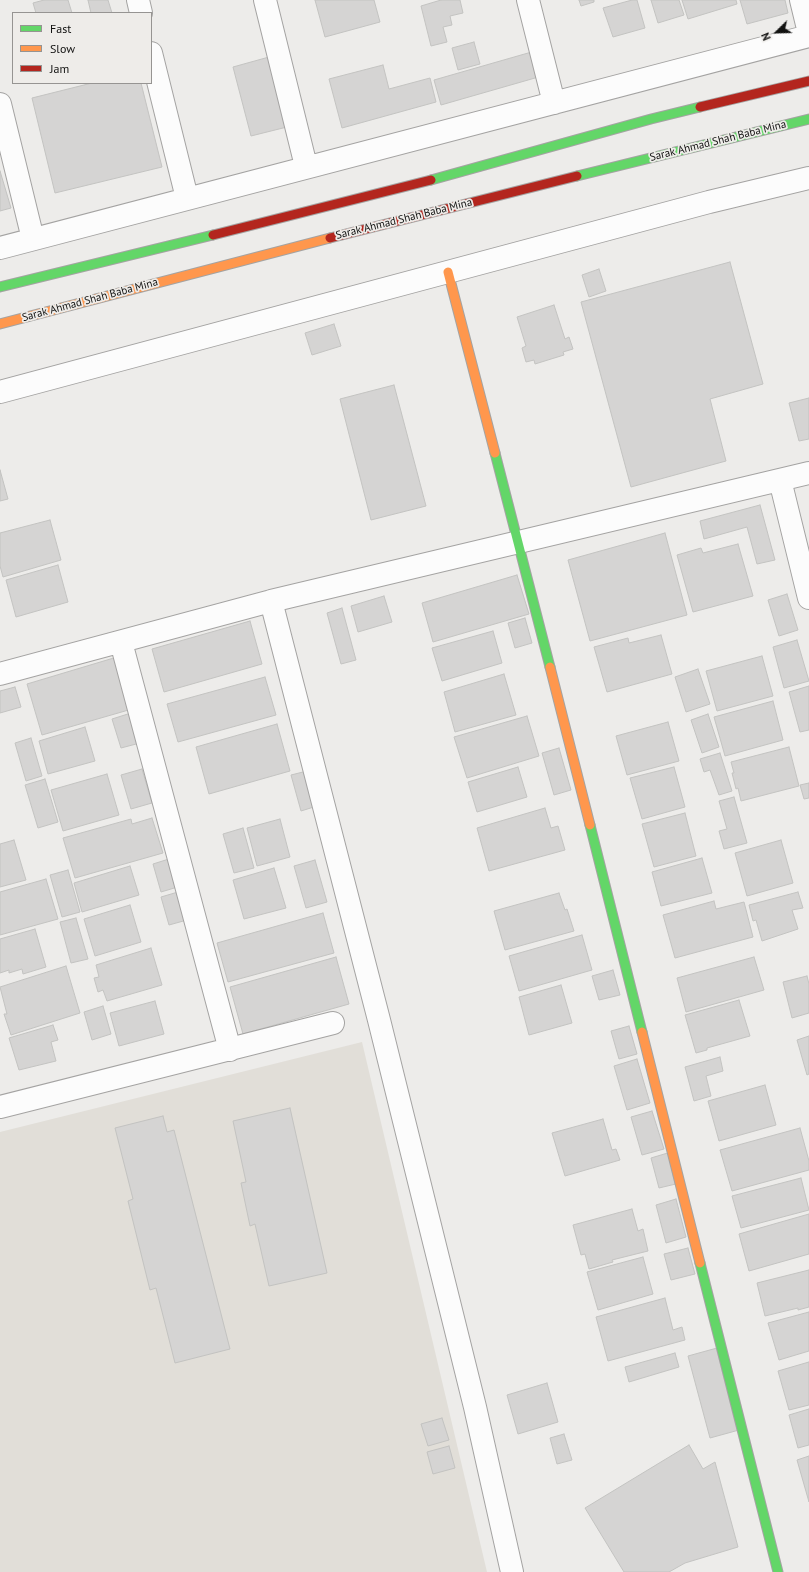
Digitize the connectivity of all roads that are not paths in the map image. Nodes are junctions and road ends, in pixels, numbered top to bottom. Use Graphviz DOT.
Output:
graph roads {
  1 [pos="138,0"];
  2 [pos="265,0"];
  3 [pos="528,0"];
  4 [pos="800,0"];
  5 [pos="141,12"];
  6 [pos="809,34"];
  7 [pos="152,57"];
  8 [pos="809,81"];
  9 [pos="554,103"];
  10 [pos="0,104"];
  11 [pos="809,119"];
  12 [pos="306,166"];
  13 [pos="809,178"];
  14 [pos="187,198"];
  15 [pos="33,239"];
  16 [pos="0,248"];
  17 [pos="448,272"];
  18 [pos="0,287"];
  19 [pos="0,324"];
  20 [pos="0,392"];
  21 [pos="809,473"];
  22 [pos="780,480"];
  23 [pos="518,541"];
  24 [pos="809,598"];
  25 [pos="271,601"];
  26 [pos="121,642"];
  27 [pos="0,674"];
  28 [pos="333,1023"];
  29 [pos="230,1050"];
  30 [pos="0,1107"];
  31 [pos="512,1572"];
  32 [pos="778,1572"];
  1 -- 5 [label="street"];
  2 -- 12 [label="street"];
  3 -- 9 [label="street"];
  4 -- 6 [label="street"];
  6 -- 9 [label="street"];
  7 -- 14 [label="street"];
  8 -- 18 [label="main road"];
  9 -- 12 [label="street"];
  10 -- 15 [label="street"];
  11 -- 19 [label="main road, Sarak Ahmad Shah Baba Mina"];
  12 -- 14 [label="street"];
  13 -- 17 [label="street"];
  14 -- 15 [label="street"];
  15 -- 16 [label="street"];
  17 -- 20 [label="street"];
  17 -- 23 [label="main road"];
  21 -- 22 [label="street"];
  22 -- 23 [label="street"];
  22 -- 24 [label="street"];
  23 -- 25 [label="street"];
  23 -- 32 [label="main road"];
  25 -- 26 [label="street"];
  25 -- 31 [label="street"];
  26 -- 27 [label="street"];
  26 -- 29 [label="street"];
  28 -- 29 [label="street"];
  29 -- 30 [label="street"];
}
